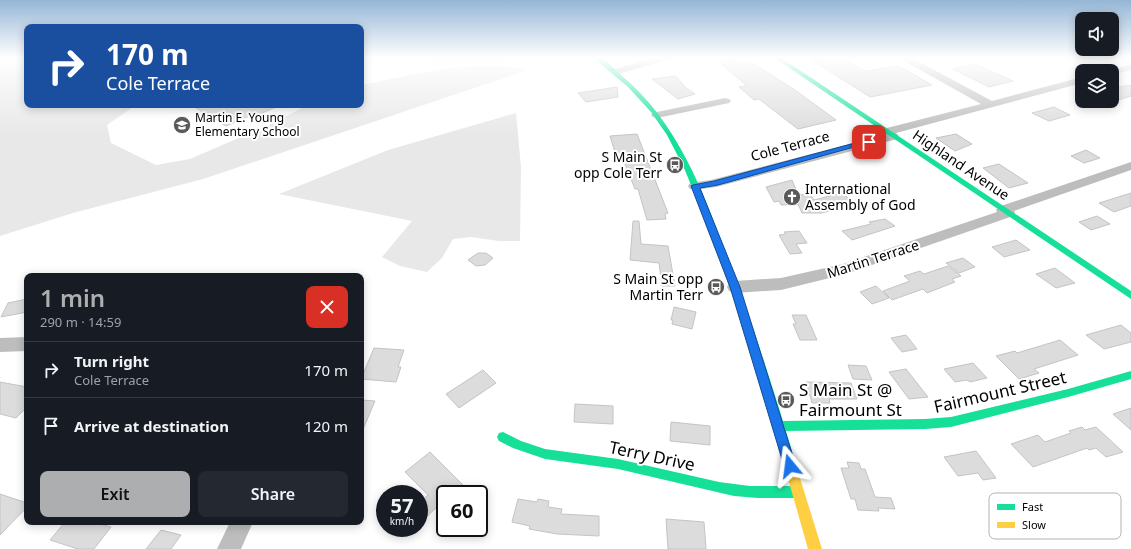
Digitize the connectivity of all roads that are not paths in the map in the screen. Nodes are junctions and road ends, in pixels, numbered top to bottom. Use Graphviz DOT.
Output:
graph roads {
  1 [pos="627,83"];
  2 [pos="814,83"];
  3 [pos="950,83"];
  4 [pos="1072,83"];
  5 [pos="726,101"];
  6 [pos="990,104"];
  7 [pos="657,115"];
  8 [pos="887,132"];
  9 [pos="1131,166"];
  10 [pos="693,182"];
  11 [pos="1005,212"];
  12 [pos="735,287"];
  13 [pos="1131,296"];
  14 [pos="24,344"];
  15 [pos="0,345"];
  16 [pos="1131,375"];
  17 [pos="779,426"];
  18 [pos="503,437"];
  19 [pos="798,492"];
  20 [pos="241,525"];
  21 [pos="229,549"];
  22 [pos="815,549"];
  1 -- 7 [label="street"];
  2 -- 8 [label="street, Highland Avenue"];
  3 -- 6 [label="street"];
  4 -- 6 [label="street, Cole Terrace"];
  5 -- 7 [label="street"];
  6 -- 8 [label="street, Cole Terrace"];
  7 -- 10 [label="street"];
  8 -- 10 [label="street, Cole Terrace"];
  8 -- 11 [label="street, Highland Avenue"];
  9 -- 11 [label="street, Martin Terrace"];
  10 -- 12 [label="street"];
  11 -- 12 [label="street, Martin Terrace"];
  11 -- 13 [label="street, Highland Avenue"];
  12 -- 17 [label="street"];
  14 -- 15 [label="street"];
  16 -- 17 [label="street, Fairmount Street"];
  17 -- 19 [label="street"];
  18 -- 19 [label="street, Terry Drive"];
  19 -- 22 [label="street"];
  20 -- 21 [label="street"];
}
